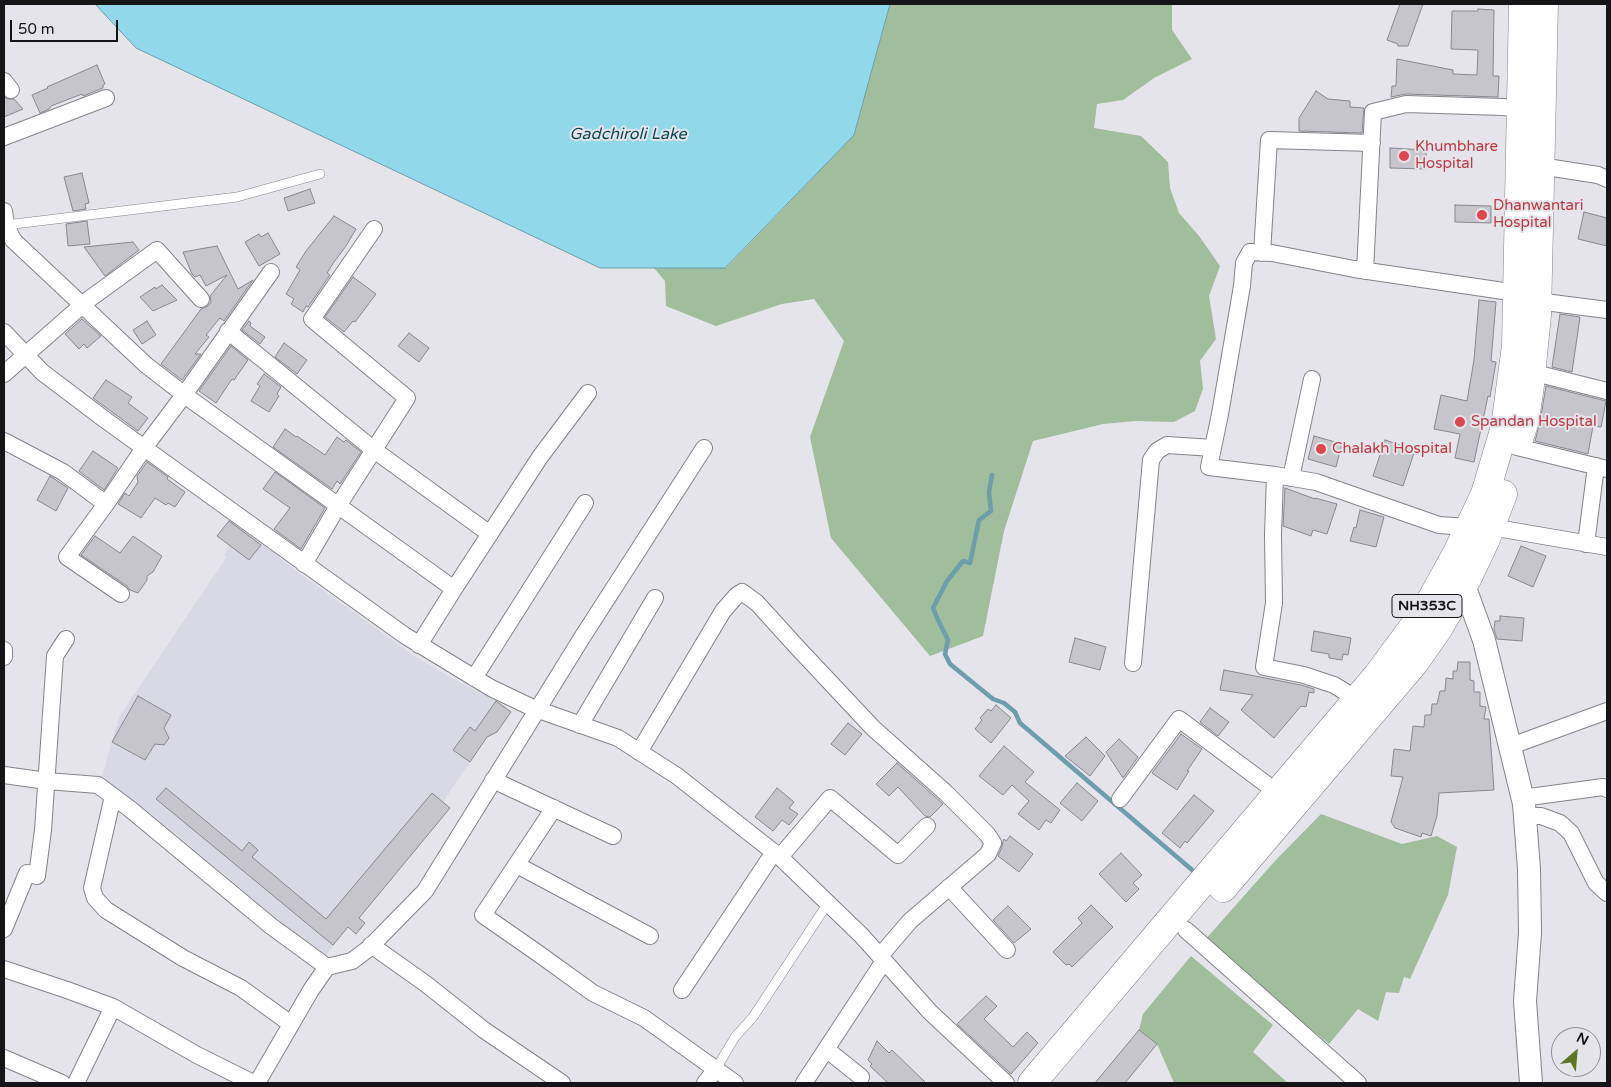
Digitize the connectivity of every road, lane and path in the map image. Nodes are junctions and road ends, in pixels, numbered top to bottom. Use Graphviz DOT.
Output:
graph roads {
  1 [pos="1523,4"];
  2 [pos="1544,4"];
  3 [pos="106,98"];
  4 [pos="1521,109"];
  5 [pos="4,138"];
  6 [pos="1372,142"];
  7 [pos="1540,166"];
  8 [pos="320,174"];
  9 [pos="1607,179"];
  10 [pos="5,218"];
  11 [pos="374,229"];
  12 [pos="1262,253"];
  13 [pos="1365,271"];
  14 [pos="271,272"];
  15 [pos="1527,297"];
  16 [pos="201,299"];
  17 [pos="82,305"];
  18 [pos="1607,310"];
  19 [pos="228,331"];
  20 [pos="4,332"];
  21 [pos="25,354"];
  22 [pos="1531,372"];
  23 [pos="4,374"];
  24 [pos="1312,380"];
  25 [pos="1607,391"];
  26 [pos="588,393"];
  27 [pos="184,395"];
  28 [pos="4,441"];
  29 [pos="1517,447"];
  30 [pos="144,448"];
  31 [pos="704,448"];
  32 [pos="1214,448"];
  33 [pos="374,450"];
  34 [pos="1601,467"];
  35 [pos="1274,475"];
  36 [pos="1291,478"];
  37 [pos="585,503"];
  38 [pos="106,504"];
  39 [pos="338,506"];
  40 [pos="1480,527"];
  41 [pos="490,534"];
  42 [pos="1586,544"];
  43 [pos="1607,548"];
  44 [pos="304,564"];
  45 [pos="1464,585"];
  46 [pos="454,589"];
  47 [pos="121,594"];
  48 [pos="656,598"];
  49 [pos="66,639"];
  50 [pos="419,645"];
  51 [pos="4,650"];
  52 [pos="4,657"];
  53 [pos="1133,663"];
  54 [pos="474,678"];
  55 [pos="1357,699"];
  56 [pos="537,710"];
  57 [pos="1607,711"];
  58 [pos="580,725"];
  59 [pos="1511,746"];
  60 [pos="639,752"];
  61 [pos="4,775"];
  62 [pos="493,780"];
  63 [pos="47,781"];
  64 [pos="1607,789"];
  65 [pos="1278,792"];
  66 [pos="113,796"];
  67 [pos="1120,799"];
  68 [pos="1524,807"];
  69 [pos="554,808"];
  70 [pos="927,826"];
  71 [pos="612,836"];
  72 [pos="777,855"];
  73 [pos="517,865"];
  74 [pos="949,887"];
  75 [pos="1607,893"];
  76 [pos="828,903"];
  77 [pos="4,929"];
  78 [pos="1186,930"];
  79 [pos="650,936"];
  80 [pos="372,945"];
  81 [pos="1007,950"];
  82 [pos="882,959"];
  83 [pos="327,967"];
  84 [pos="4,969"];
  85 [pos="682,990"];
  86 [pos="113,1007"];
  87 [pos="291,1024"];
  88 [pos="826,1049"];
  89 [pos="4,1058"];
  90 [pos="716,1068"];
  91 [pos="863,1081"];
  92 [pos="62,1083"];
  93 [pos="76,1083"];
  94 [pos="255,1083"];
  95 [pos="562,1083"];
  96 [pos="705,1083"];
  97 [pos="735,1083"];
  98 [pos="804,1083"];
  99 [pos="1006,1083"];
  100 [pos="1032,1083"];
  101 [pos="1056,1083"];
  102 [pos="1358,1083"];
  103 [pos="1531,1083"];
  1 -- 4 [label="highway, NH353C"];
  2 -- 7 [label="highway, NH353C"];
  3 -- 5 [label="street"];
  4 -- 6 [label="street"];
  4 -- 15 [label="highway, NH353C"];
  6 -- 12 [label="street"];
  6 -- 13 [label="street"];
  7 -- 9 [label="street"];
  7 -- 15 [label="highway, NH353C"];
  8 -- 10 [label="lane"];
  10 -- 17 [label="street"];
  11 -- 33 [label="street"];
  12 -- 13 [label="street"];
  12 -- 32 [label="street"];
  13 -- 15 [label="street"];
  14 -- 19 [label="street"];
  15 -- 18 [label="street"];
  15 -- 22 [label="highway, NH353C"];
  15 -- 40 [label="highway, NH353C"];
  16 -- 17 [label="street"];
  17 -- 21 [label="street"];
  17 -- 27 [label="street"];
  19 -- 27 [label="street"];
  19 -- 33 [label="street"];
  20 -- 21 [label="street"];
  21 -- 23 [label="street"];
  21 -- 30 [label="street"];
  22 -- 25 [label="street"];
  22 -- 29 [label="highway, NH353C"];
  24 -- 36 [label="street"];
  26 -- 41 [label="street"];
  27 -- 30 [label="street"];
  27 -- 39 [label="street"];
  28 -- 38 [label="street"];
  29 -- 34 [label="street"];
  29 -- 40 [label="highway, NH353C"];
  30 -- 38 [label="street"];
  30 -- 44 [label="street"];
  31 -- 56 [label="street"];
  32 -- 35 [label="street"];
  32 -- 53 [label="street"];
  33 -- 39 [label="street"];
  33 -- 41 [label="street"];
  34 -- 42 [label="street"];
  35 -- 36 [label="street"];
  35 -- 55 [label="street"];
  36 -- 40 [label="street"];
  37 -- 54 [label="street"];
  38 -- 47 [label="street"];
  39 -- 44 [label="street"];
  39 -- 46 [label="street"];
  40 -- 42 [label="street"];
  40 -- 45 [label="highway, NH353C"];
  40 -- 55 [label="highway, NH353C"];
  41 -- 46 [label="street"];
  42 -- 43 [label="street"];
  44 -- 50 [label="street"];
  45 -- 59 [label="street"];
  45 -- 78 [label="highway, NH353C"];
  46 -- 50 [label="street"];
  48 -- 58 [label="street"];
  49 -- 63 [label="street"];
  50 -- 54 [label="street"];
  51 -- 52 [label="street"];
  54 -- 56 [label="street"];
  55 -- 65 [label="highway, NH353C"];
  56 -- 58 [label="street"];
  56 -- 62 [label="street"];
  57 -- 59 [label="street"];
  58 -- 60 [label="street"];
  59 -- 68 [label="street"];
  60 -- 72 [label="street"];
  60 -- 74 [label="street"];
  61 -- 63 [label="street"];
  62 -- 69 [label="street"];
  62 -- 80 [label="street"];
  63 -- 66 [label="street"];
  63 -- 77 [label="street"];
  64 -- 68 [label="street"];
  65 -- 67 [label="street"];
  65 -- 100 [label="highway, NH353C"];
  66 -- 83 [label="street"];
  66 -- 87 [label="street"];
  68 -- 75 [label="street"];
  68 -- 103 [label="street"];
  69 -- 71 [label="street"];
  69 -- 73 [label="street"];
  70 -- 72 [label="street"];
  72 -- 76 [label="street"];
  72 -- 85 [label="street"];
  73 -- 79 [label="street"];
  73 -- 90 [label="street"];
  74 -- 81 [label="street"];
  74 -- 82 [label="street"];
  76 -- 82 [label="street"];
  76 -- 90 [label="lane"];
  78 -- 101 [label="highway, NH353C"];
  78 -- 102 [label="street"];
  80 -- 83 [label="street"];
  80 -- 95 [label="street"];
  82 -- 88 [label="street"];
  82 -- 99 [label="street"];
  83 -- 87 [label="street"];
  84 -- 86 [label="street"];
  86 -- 93 [label="street"];
  86 -- 94 [label="street"];
  87 -- 94 [label="street"];
  88 -- 91 [label="street"];
  88 -- 98 [label="street"];
  89 -- 92 [label="street"];
  90 -- 96 [label="street"];
  90 -- 97 [label="street"];
}
